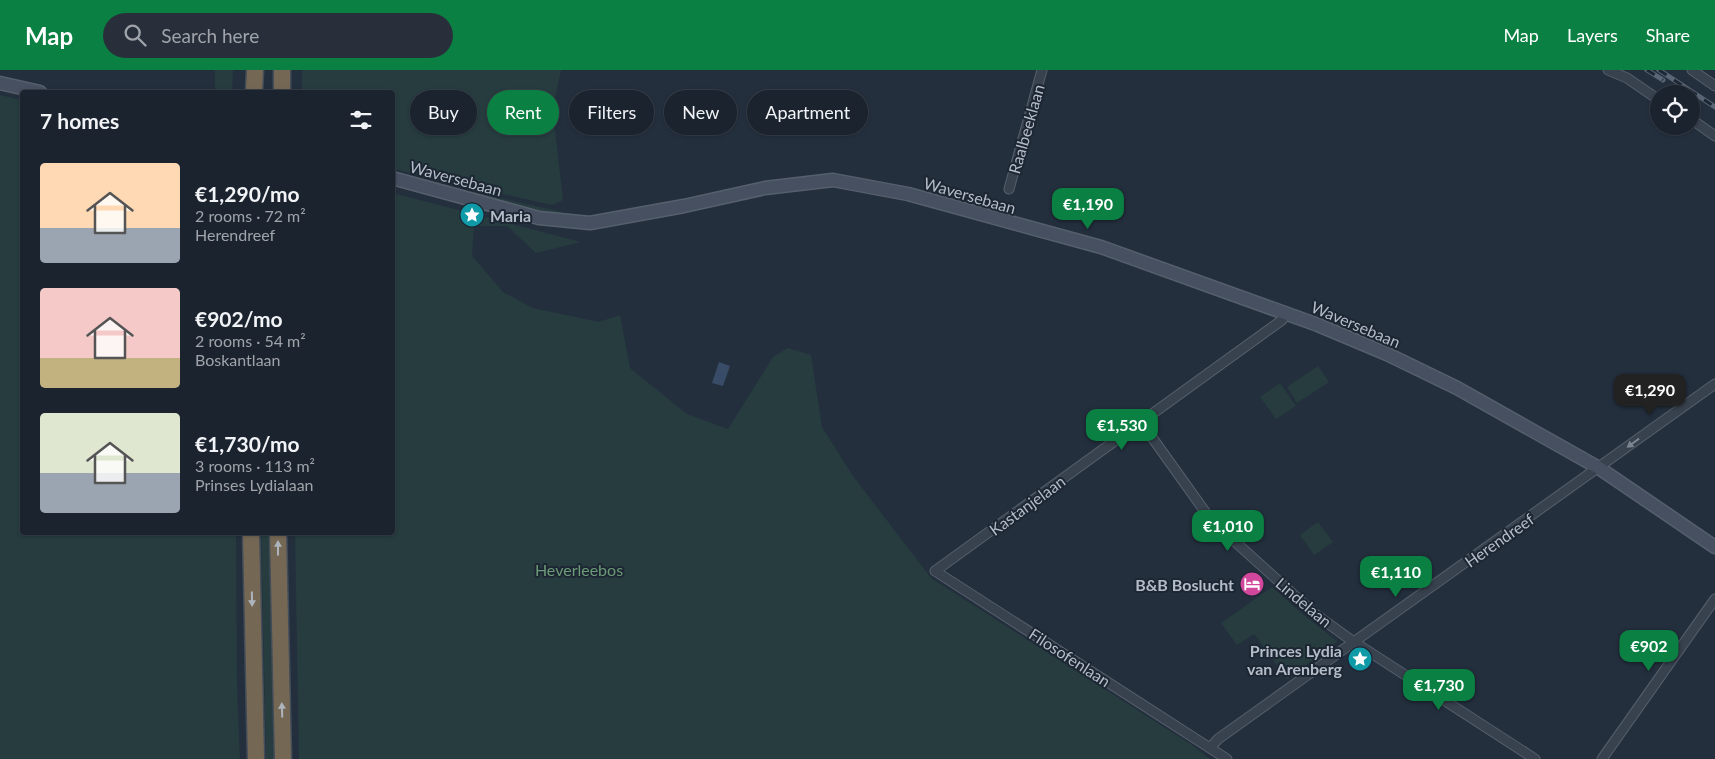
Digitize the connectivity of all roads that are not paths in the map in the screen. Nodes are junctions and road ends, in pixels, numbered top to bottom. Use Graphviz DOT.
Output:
graph roads {
  1 [pos="254,70"];
  2 [pos="282,70"];
  3 [pos="1042,70"];
  4 [pos="1608,70"];
  5 [pos="1692,70"];
  6 [pos="0,83"];
  7 [pos="1715,86"];
  8 [pos="31,90"];
  9 [pos="254,90"];
  10 [pos="282,90"];
  11 [pos="1650,94"];
  12 [pos="1700,125"];
  13 [pos="1715,136"];
  14 [pos="395,179"];
  15 [pos="1009,189"];
  16 [pos="1287,313"];
  17 [pos="1715,384"];
  18 [pos="1141,422"];
  19 [pos="1599,468"];
  20 [pos="251,535"];
  21 [pos="278,535"];
  22 [pos="1715,547"];
  23 [pos="935,571"];
  24 [pos="1715,599"];
  25 [pos="1354,642"];
  26 [pos="1207,746"];
  27 [pos="1224,756"];
  28 [pos="256,759"];
  29 [pos="283,759"];
  30 [pos="1535,759"];
  31 [pos="1602,759"];
  1 -- 9 [label="highway"];
  2 -- 10 [label="highway"];
  3 -- 15 [label="street, Raalbeeklaan"];
  4 -- 11 [label="street"];
  5 -- 7 [label="street"];
  6 -- 8 [label="street"];
  12 -- 13 [label="street"];
  14 -- 16 [label="street, Waversebaan"];
  16 -- 18 [label="street, Kastanjelaan"];
  16 -- 19 [label="street, Waversebaan"];
  17 -- 19 [label="street, Herendreef, one-way"];
  18 -- 23 [label="street, Kastanjelaan"];
  18 -- 25 [label="street, Lindelaan"];
  19 -- 22 [label="street, Waversebaan"];
  19 -- 25 [label="street, Herendreef"];
  20 -- 28 [label="highway, one-way"];
  29 -- 21 [label="highway, one-way"];
  23 -- 26 [label="street, Filosofenlaan"];
  24 -- 31 [label="street"];
  25 -- 26 [label="street, Herendreef"];
  25 -- 30 [label="street, Lindelaan"];
  26 -- 27 [label="street, Filosofenlaan"];
}
